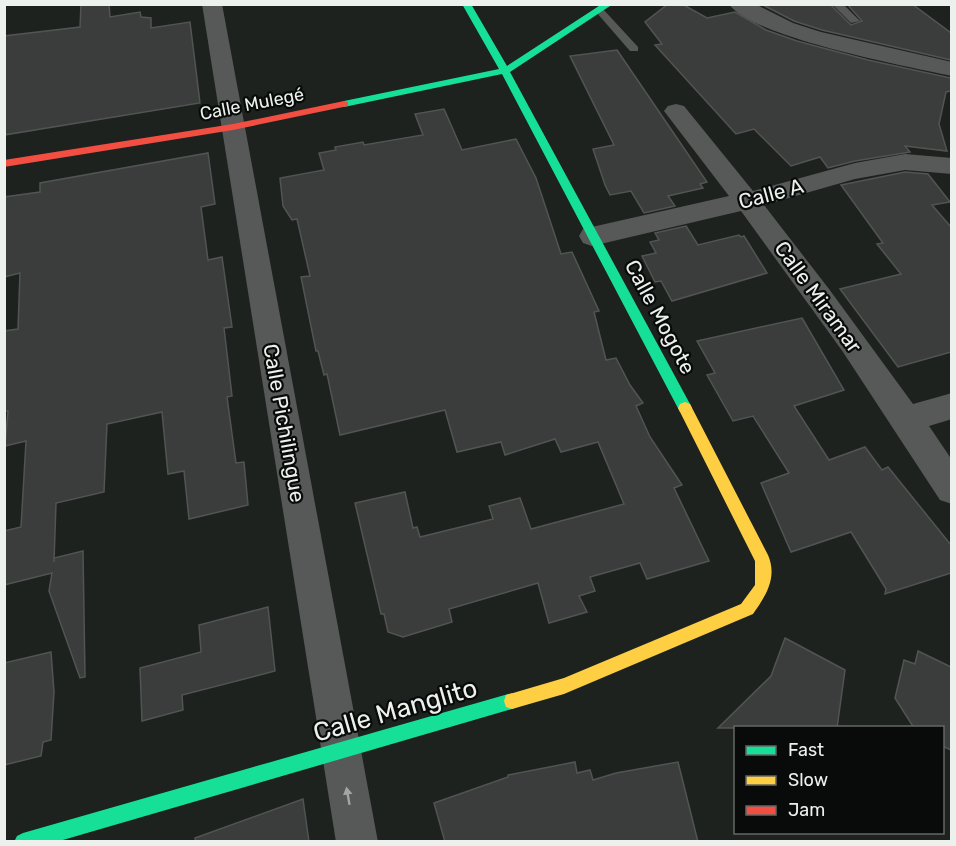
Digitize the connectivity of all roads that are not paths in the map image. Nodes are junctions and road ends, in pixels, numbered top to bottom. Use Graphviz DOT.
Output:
graph roads {
  1 [pos="212,4"];
  2 [pos="466,4"];
  3 [pos="739,4"];
  4 [pos="837,4"];
  5 [pos="604,8"];
  6 [pos="855,21"];
  7 [pos="634,49"];
  8 [pos="951,69"];
  9 [pos="505,71"];
  10 [pos="676,111"];
  11 [pos="233,127"];
  12 [pos="4,164"];
  13 [pos="951,166"];
  14 [pos="747,201"];
  15 [pos="592,236"];
  16 [pos="951,406"];
  17 [pos="908,419"];
  18 [pos="951,489"];
  19 [pos="763,587"];
  20 [pos="340,750"];
  21 [pos="23,842"];
  22 [pos="357,842"];
  1 -- 11 [label="street, Calle Pichilingue"];
  2 -- 9 [label="street, Calle Mogote"];
  3 -- 8 [label="street"];
  4 -- 6 [label="lane"];
  5 -- 7 [label="lane"];
  5 -- 9 [label="street"];
  9 -- 11 [label="street, Calle Mulegé"];
  9 -- 15 [label="street, Calle Mogote"];
  10 -- 14 [label="street, Calle Miramar"];
  11 -- 12 [label="street, Calle Mulegé"];
  11 -- 20 [label="street, Calle Pichilingue"];
  13 -- 14 [label="street, Calle A"];
  14 -- 15 [label="street, Calle A"];
  14 -- 17 [label="street, Calle Miramar"];
  15 -- 19 [label="street, Calle Mogote"];
  16 -- 17 [label="street"];
  17 -- 18 [label="street, Calle Miramar"];
  19 -- 20 [label="street, Calle Manglito"];
  20 -- 21 [label="street, Calle Manglito"];
  22 -- 20 [label="street, Calle Pichilingue, one-way"];
}
